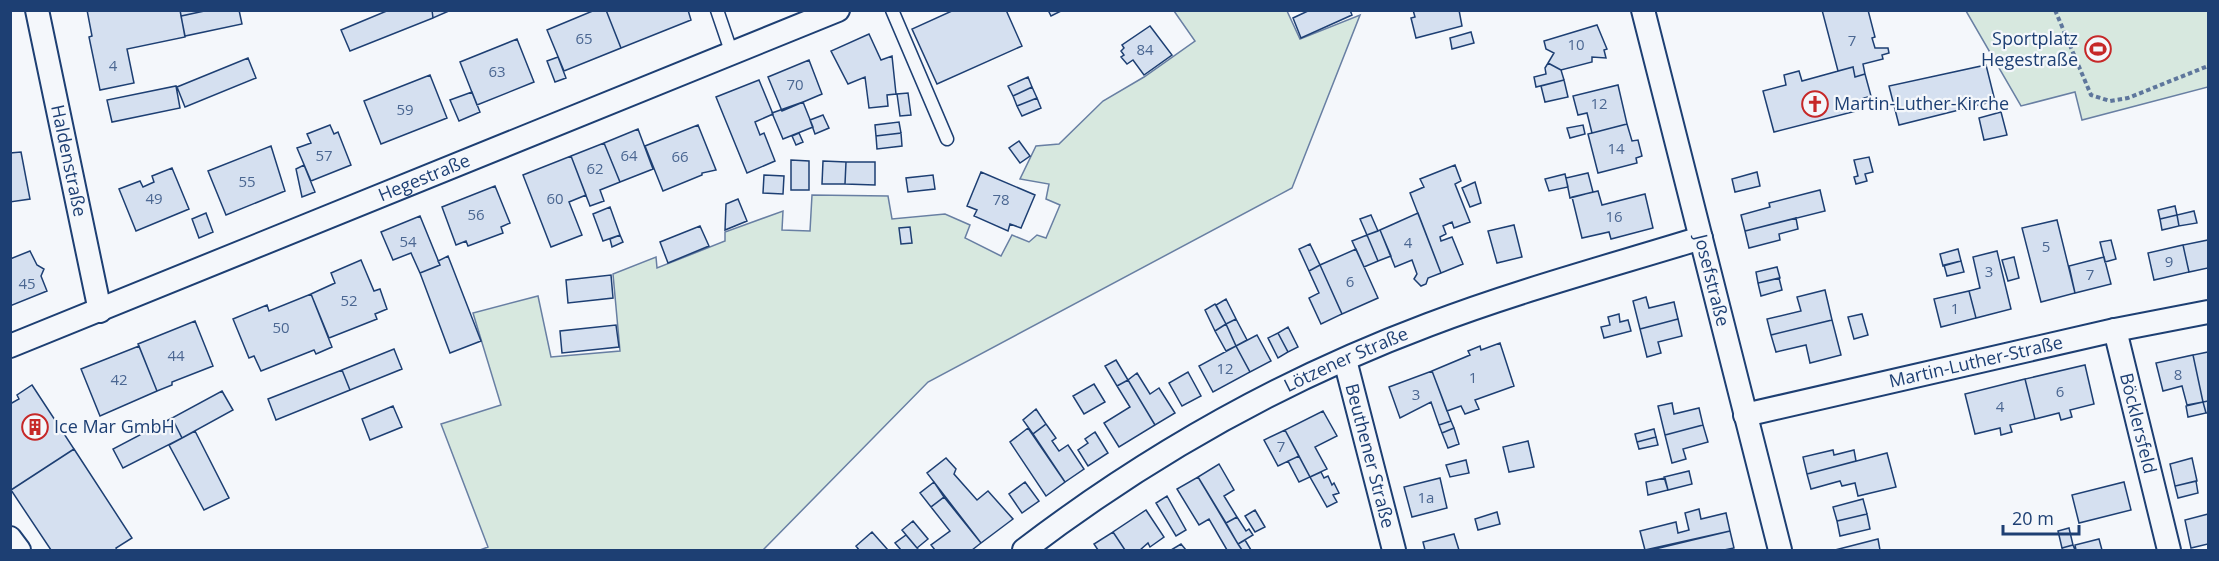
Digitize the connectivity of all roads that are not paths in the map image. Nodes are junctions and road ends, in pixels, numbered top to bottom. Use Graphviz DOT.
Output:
graph roads {
  1 [pos="37,10"];
  2 [pos="717,10"];
  3 [pos="838,10"];
  4 [pos="892,10"];
  5 [pos="1643,10"];
  6 [pos="732,54"];
  7 [pos="947,140"];
  8 [pos="1701,238"];
  9 [pos="100,311"];
  10 [pos="2208,312"];
  11 [pos="2115,330"];
  12 [pos="10,346"];
  13 [pos="1345,360"];
  14 [pos="1745,415"];
  15 [pos="10,538"];
  16 [pos="19,550"];
  17 [pos="1024,550"];
  18 [pos="1394,550"];
  19 [pos="1780,550"];
  20 [pos="2169,550"];
  1 -- 9 [label="street, Haldenstraße"];
  2 -- 6 [label="lane"];
  3 -- 6 [label="street, Hegestraße"];
  4 -- 7 [label="lane"];
  5 -- 8 [label="street, Josefstraße"];
  6 -- 9 [label="street, Hegestraße"];
  8 -- 13 [label="street, Lötzener Straße"];
  8 -- 14 [label="street, Josefstraße"];
  9 -- 12 [label="street, Hegestraße"];
  10 -- 11 [label="street, Martin-Luther-Straße"];
  11 -- 14 [label="street, Martin-Luther-Straße"];
  11 -- 20 [label="street, Böcklersfeld"];
  13 -- 17 [label="street, Lötzener Straße"];
  13 -- 18 [label="street, Beuthener Straße"];
  14 -- 19 [label="street, Josefstraße"];
  15 -- 16 [label="street"];
}
